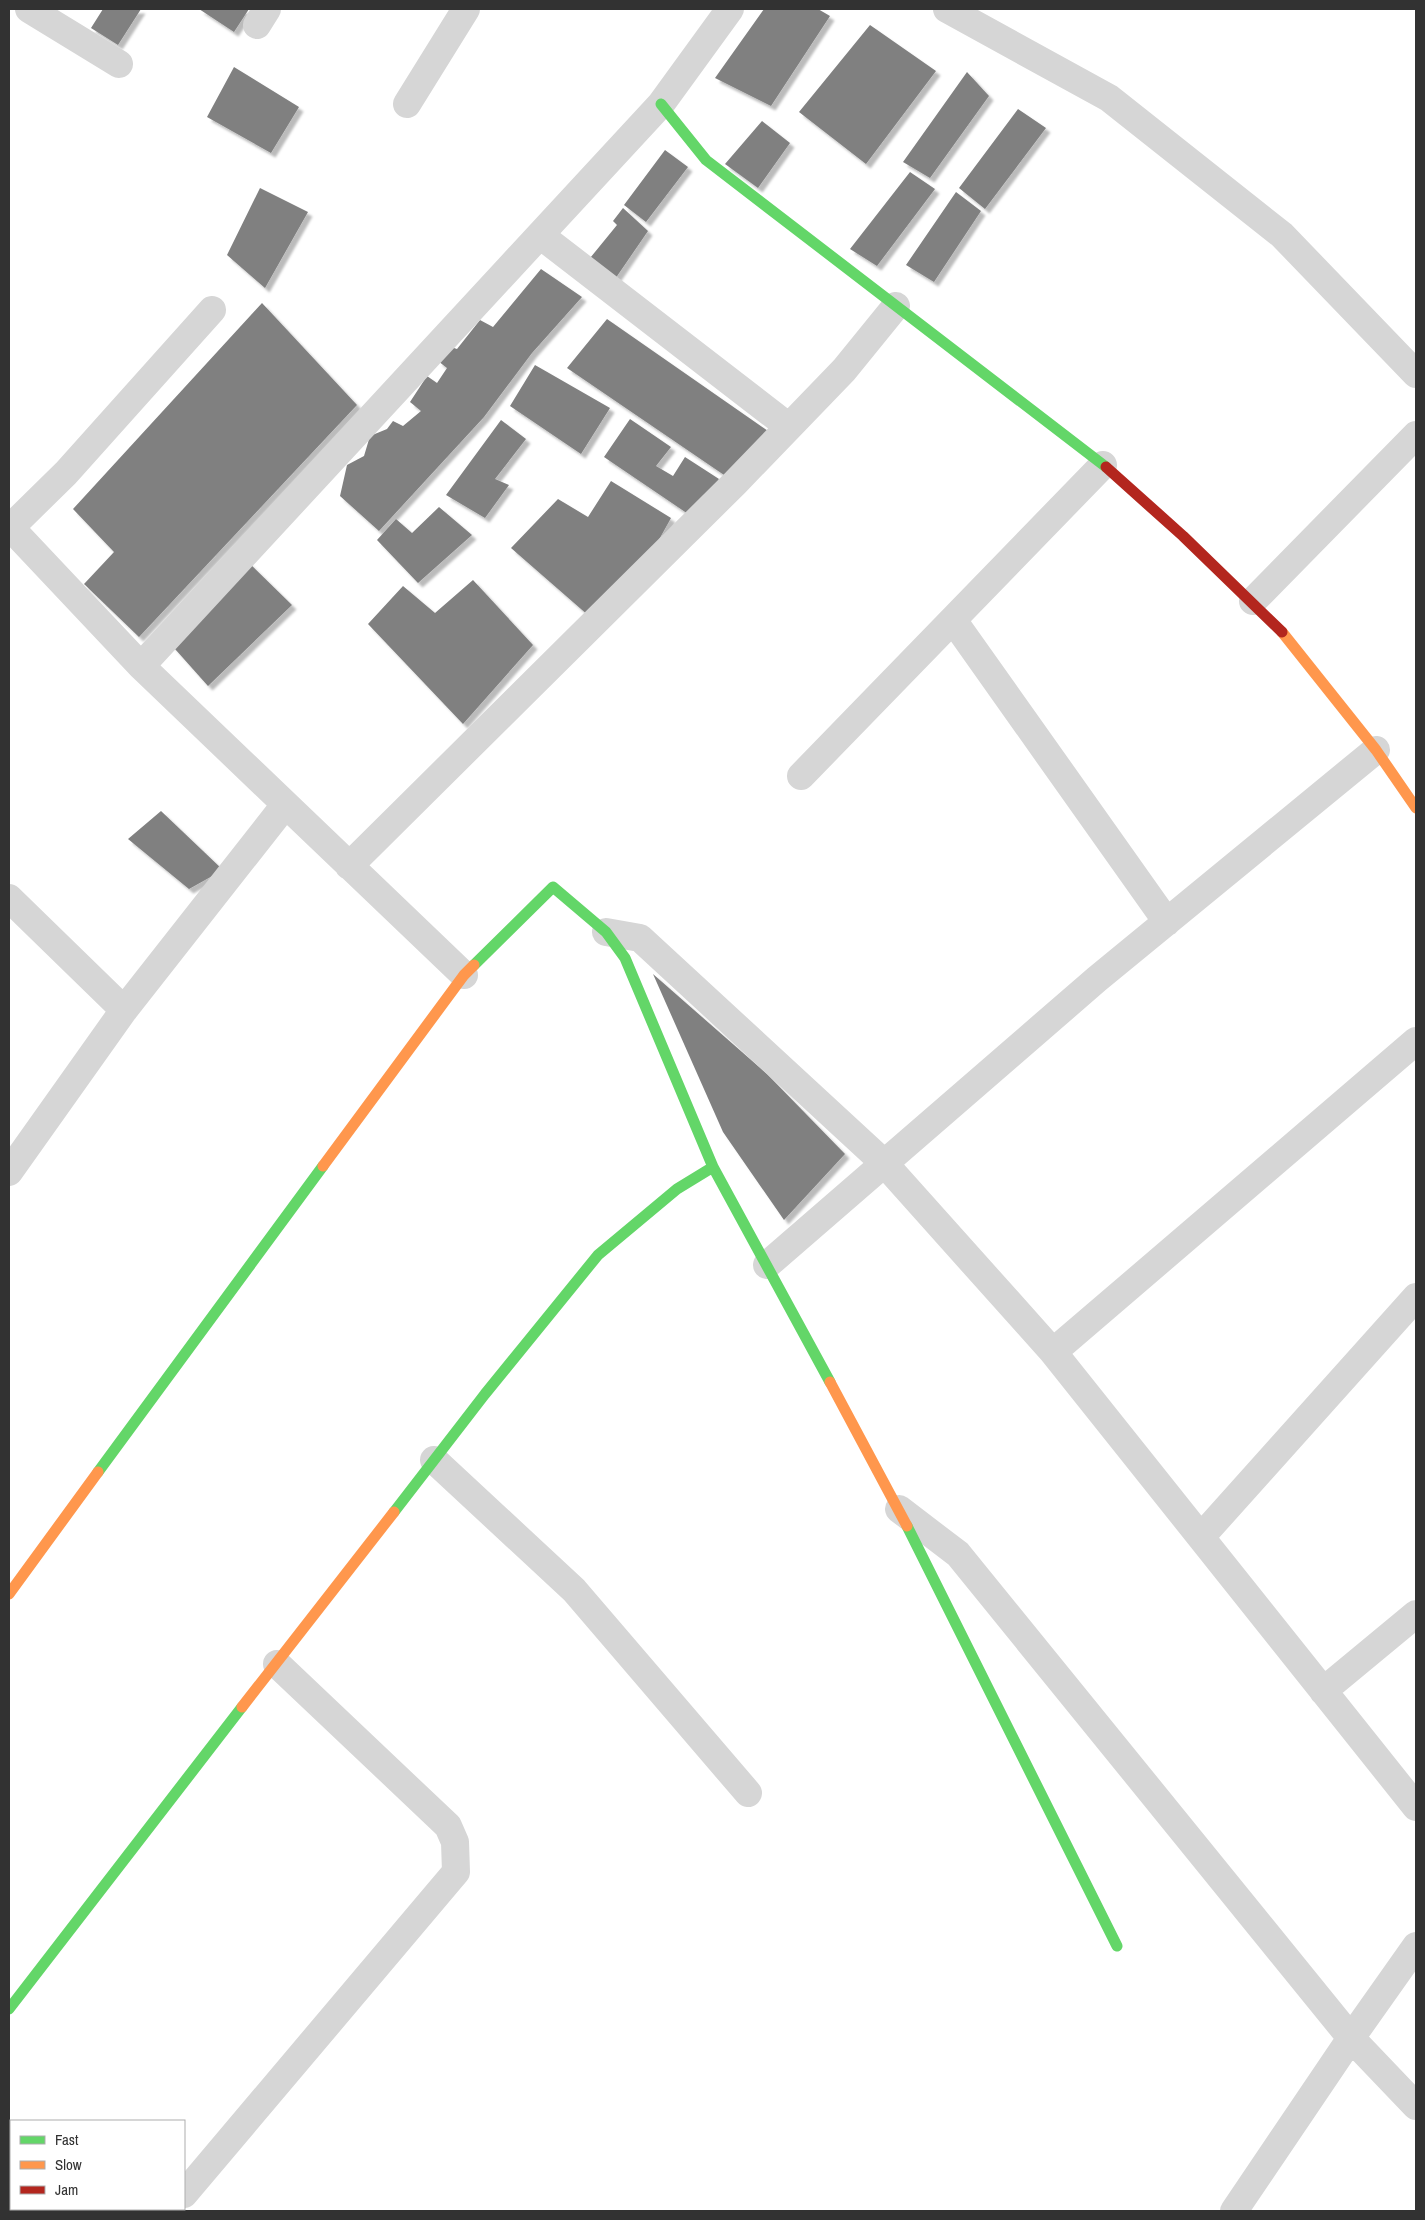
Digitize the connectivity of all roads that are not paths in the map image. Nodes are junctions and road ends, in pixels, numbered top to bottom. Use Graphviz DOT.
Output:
graph roads {
  1 [pos="29,9"];
  2 [pos="466,9"];
  3 [pos="730,9"];
  4 [pos="947,9"];
  5 [pos="119,64"];
  6 [pos="407,104"];
  7 [pos="661,104"];
  8 [pos="540,236"];
  9 [pos="896,306"];
  10 [pos="212,310"];
  11 [pos="1416,374"];
  12 [pos="789,427"];
  13 [pos="1416,435"];
  14 [pos="1103,465"];
  15 [pos="10,527"];
  16 [pos="1253,602"];
  17 [pos="953,620"];
  18 [pos="141,666"];
  19 [pos="1376,750"];
  20 [pos="801,776"];
  21 [pos="285,805"];
  22 [pos="1416,808"];
  23 [pos="349,866"];
  24 [pos="9,898"];
  25 [pos="1167,922"];
  26 [pos="606,932"];
  27 [pos="464,975"];
  28 [pos="124,1010"];
  29 [pos="1416,1041"];
  30 [pos="884,1164"];
  31 [pos="713,1168"];
  32 [pos="9,1172"];
  33 [pos="767,1265"];
  34 [pos="1416,1297"];
  35 [pos="1052,1352"];
  36 [pos="434,1460"];
  37 [pos="899,1509"];
  38 [pos="1200,1537"];
  39 [pos="9,1594"];
  40 [pos="1416,1614"];
  41 [pos="277,1664"];
  42 [pos="1323,1691"];
  43 [pos="748,1793"];
  44 [pos="1416,1807"];
  45 [pos="1117,1946"];
  46 [pos="1416,1946"];
  47 [pos="9,2009"];
  48 [pos="1351,2038"];
  49 [pos="1416,2106"];
  50 [pos="185,2193"];
  51 [pos="1234,2211"];
  1 -- 5 [label="street"];
  2 -- 6 [label="street"];
  3 -- 7 [label="street"];
  4 -- 11 [label="street"];
  7 -- 8 [label="street"];
  7 -- 9 [label="street"];
  8 -- 12 [label="street"];
  8 -- 18 [label="street"];
  9 -- 12 [label="street"];
  9 -- 14 [label="street"];
  10 -- 15 [label="street"];
  12 -- 23 [label="street"];
  13 -- 16 [label="street"];
  14 -- 16 [label="street"];
  14 -- 17 [label="street"];
  15 -- 18 [label="street"];
  16 -- 19 [label="street"];
  17 -- 20 [label="street"];
  17 -- 25 [label="street"];
  18 -- 21 [label="street"];
  19 -- 22 [label="street"];
  19 -- 25 [label="street"];
  21 -- 23 [label="street"];
  21 -- 28 [label="street"];
  23 -- 27 [label="street"];
  24 -- 28 [label="street"];
  25 -- 30 [label="street"];
  26 -- 27 [label="street"];
  26 -- 30 [label="street"];
  26 -- 31 [label="street"];
  27 -- 39 [label="street"];
  28 -- 32 [label="street"];
  29 -- 35 [label="street"];
  30 -- 33 [label="street"];
  30 -- 35 [label="street"];
  31 -- 33 [label="street"];
  31 -- 36 [label="street"];
  33 -- 37 [label="street"];
  34 -- 38 [label="street"];
  35 -- 38 [label="street"];
  36 -- 41 [label="street"];
  36 -- 43 [label="street"];
  37 -- 45 [label="street"];
  37 -- 48 [label="street"];
  38 -- 42 [label="street"];
  40 -- 42 [label="street"];
  41 -- 47 [label="street"];
  41 -- 50 [label="street"];
  42 -- 44 [label="street"];
  46 -- 48 [label="street"];
  48 -- 49 [label="street"];
  48 -- 51 [label="street"];
}
